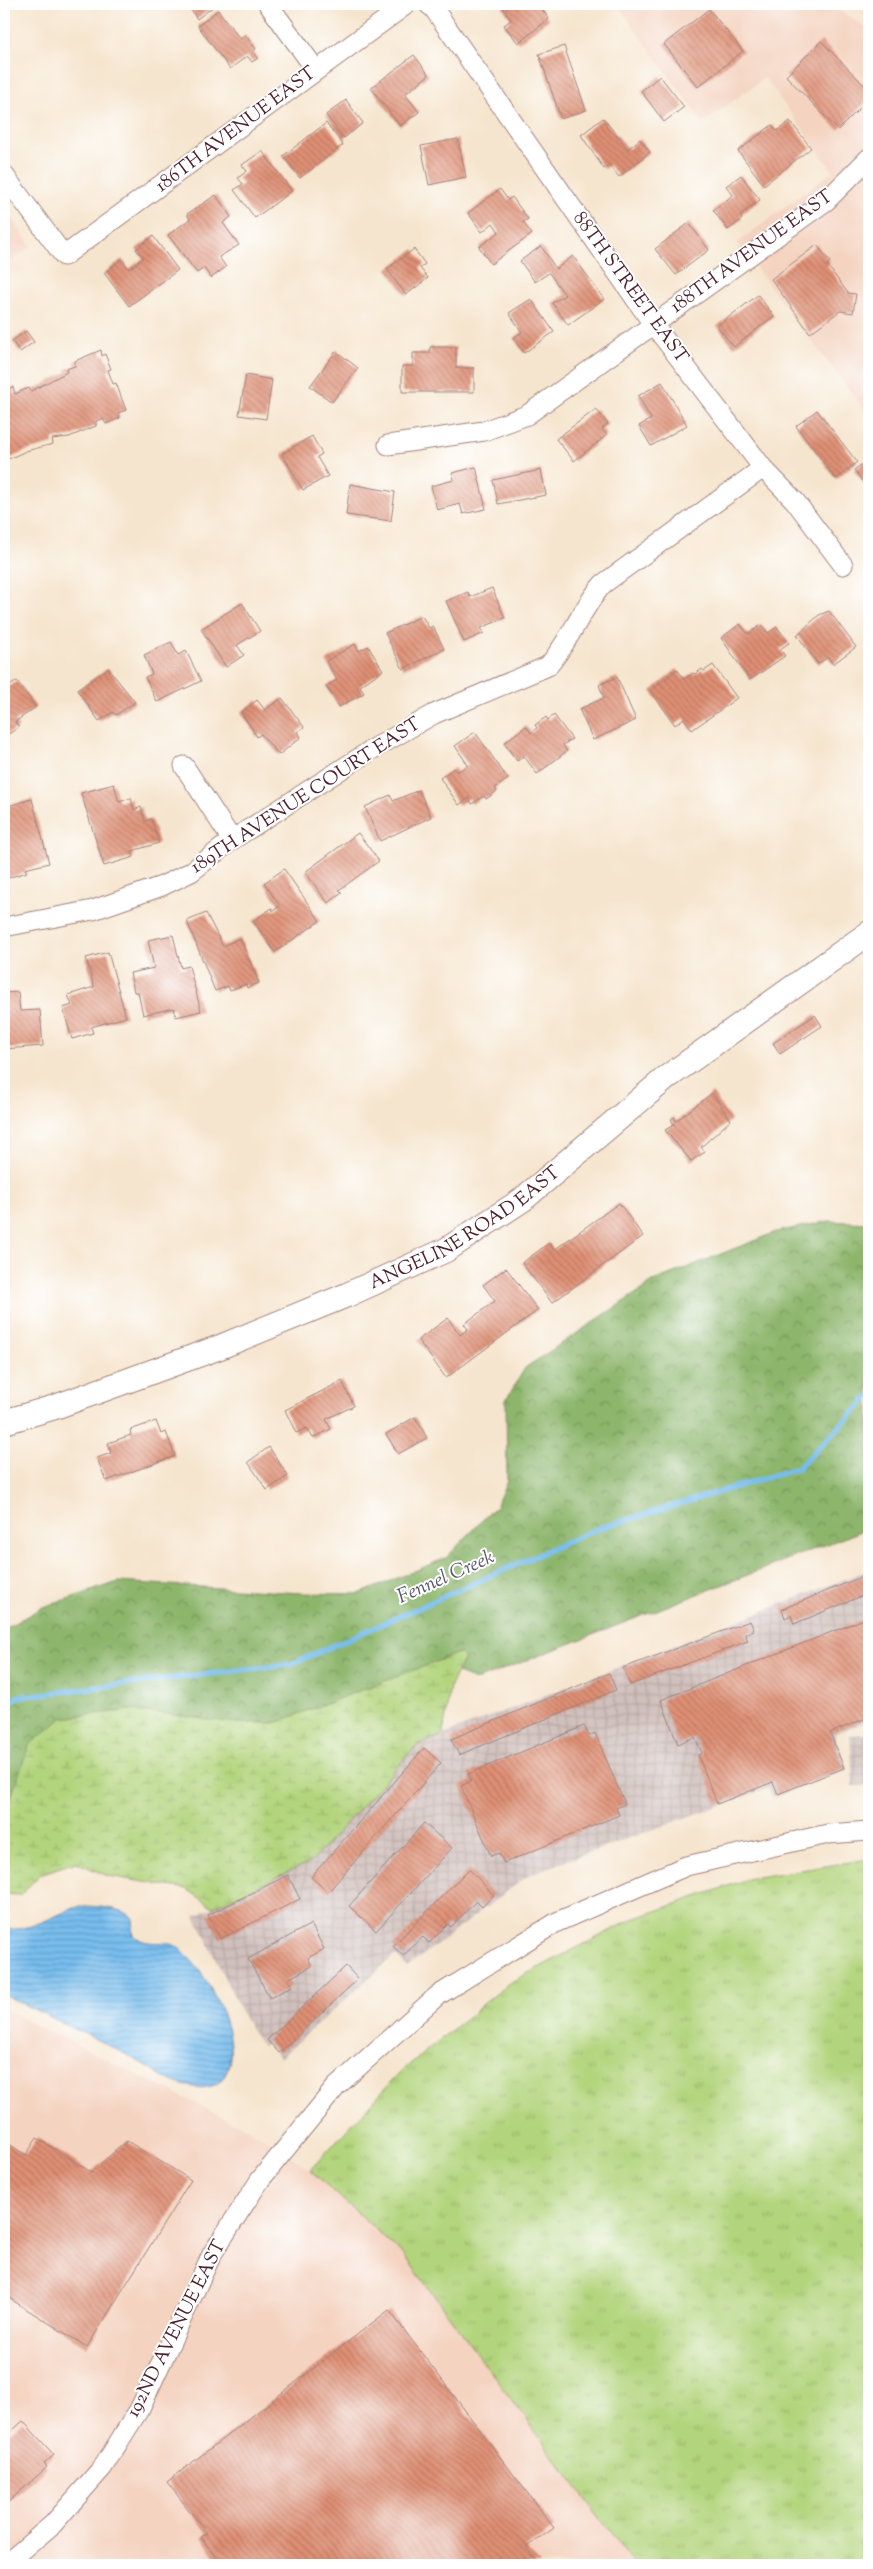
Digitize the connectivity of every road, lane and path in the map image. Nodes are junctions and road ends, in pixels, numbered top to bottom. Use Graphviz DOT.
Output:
graph roads {
  1 [pos="268,4"];
  2 [pos="407,4"];
  3 [pos="428,4"];
  4 [pos="316,70"];
  5 [pos="869,158"];
  6 [pos="4,175"];
  7 [pos="653,324"];
  8 [pos="388,445"];
  9 [pos="763,468"];
  10 [pos="843,565"];
  11 [pos="184,766"];
  12 [pos="232,840"];
  13 [pos="4,927"];
  14 [pos="869,933"];
  15 [pos="4,1422"];
  16 [pos="869,1832"];
  17 [pos="5,2565"];
  1 -- 4 [label="street"];
  2 -- 4 [label="street, 186TH AVENUE EAST"];
  3 -- 7 [label="street, 88TH STREET EAST"];
  4 -- 6 [label="street, 186TH AVENUE EAST"];
  5 -- 7 [label="street, 188TH AVENUE EAST"];
  7 -- 8 [label="street, 188TH AVENUE EAST"];
  7 -- 9 [label="street, 88TH STREET EAST"];
  9 -- 10 [label="street, 88TH STREET EAST"];
  9 -- 12 [label="street, 189TH AVENUE COURT EAST"];
  11 -- 12 [label="street"];
  12 -- 13 [label="street, 189TH AVENUE COURT EAST"];
  14 -- 15 [label="street, ANGELINE ROAD EAST"];
  16 -- 17 [label="street, 192ND AVENUE EAST"];
}
